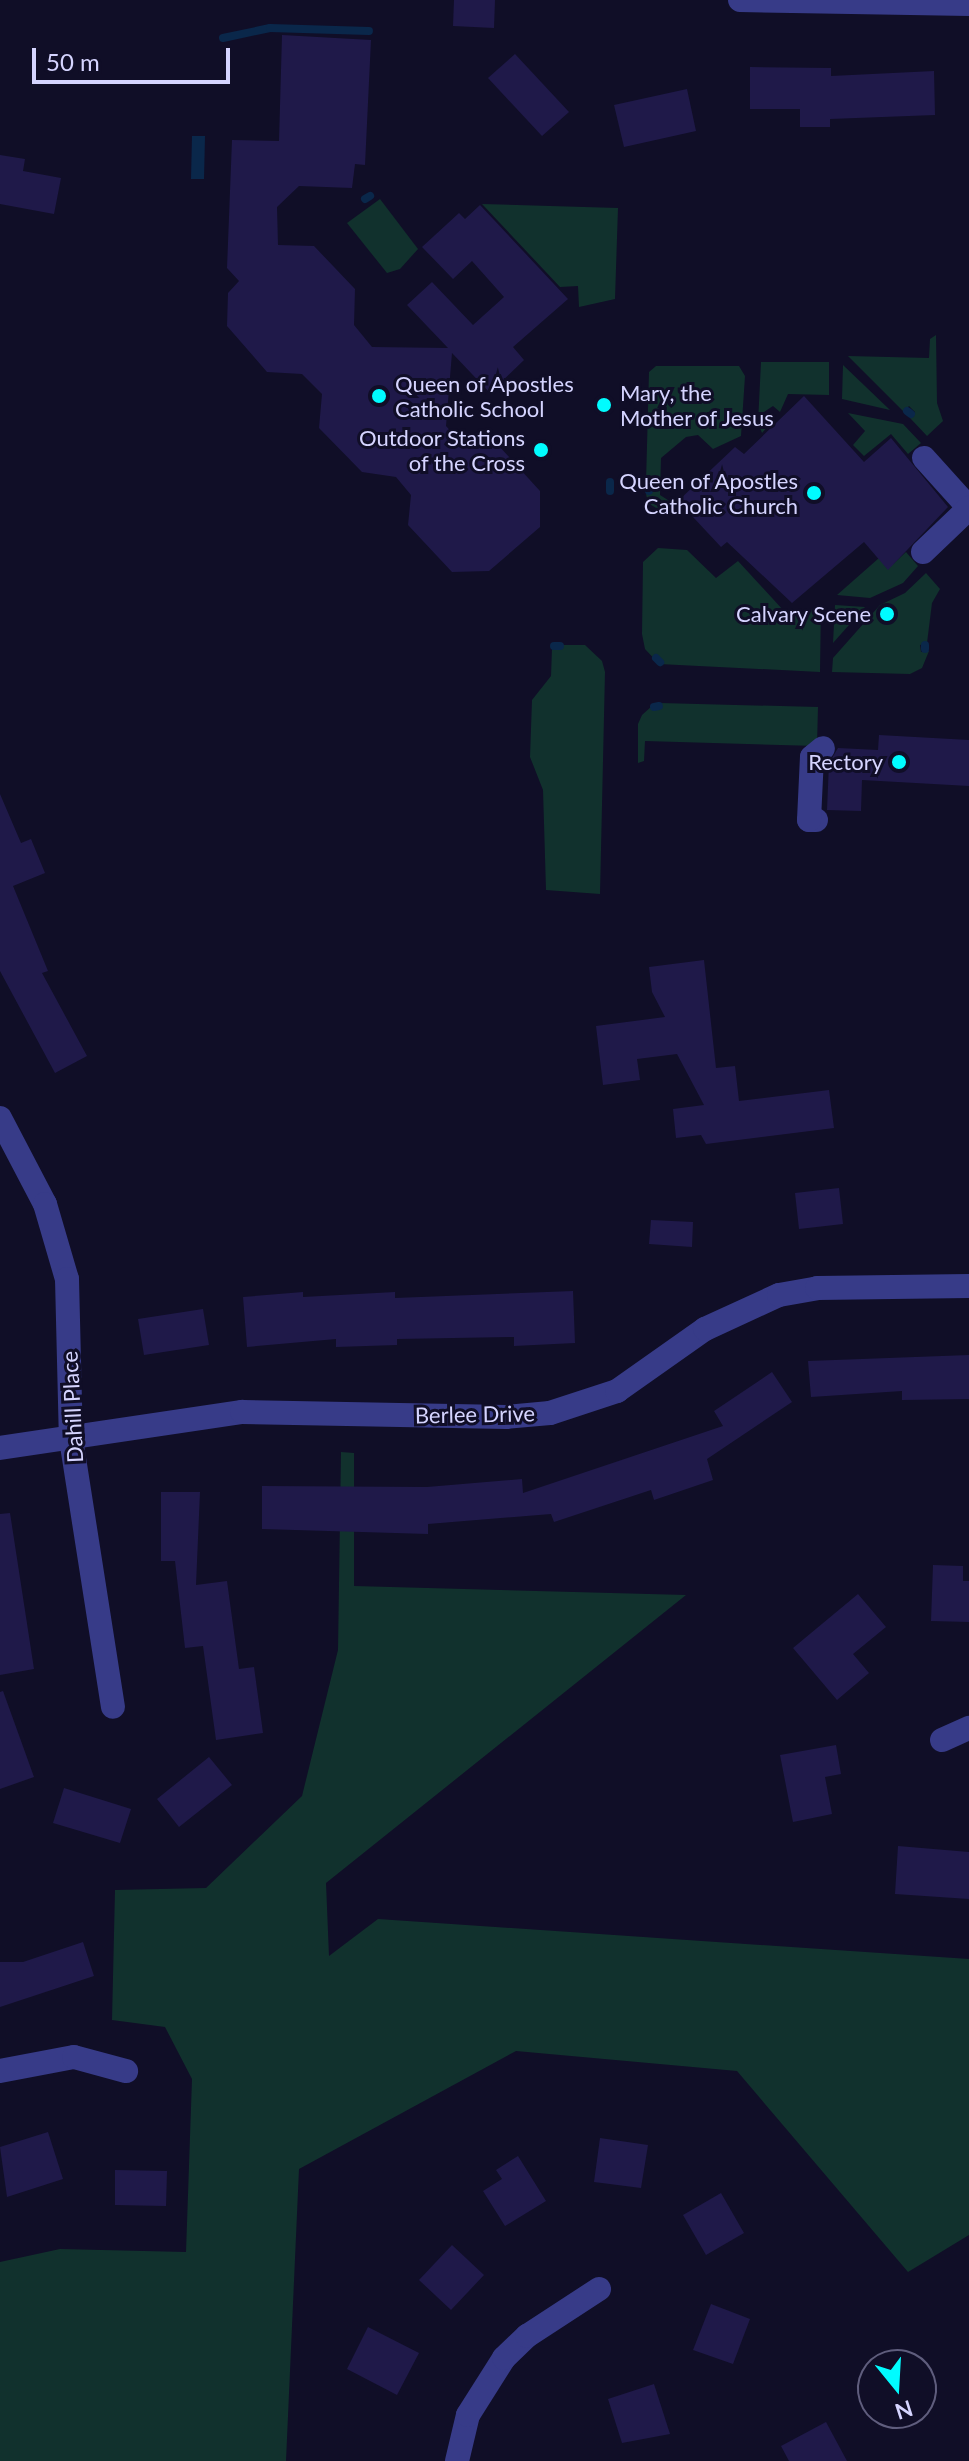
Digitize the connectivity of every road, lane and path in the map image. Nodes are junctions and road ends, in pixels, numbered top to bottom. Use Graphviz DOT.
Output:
graph roads {
  1 [pos="740,0"];
  2 [pos="969,4"];
  3 [pos="924,458"];
  4 [pos="969,508"];
  5 [pos="923,552"];
  6 [pos="823,748"];
  7 [pos="816,820"];
  8 [pos="0,1118"];
  9 [pos="969,1286"];
  10 [pos="71,1439"];
  11 [pos="0,1448"];
  12 [pos="113,1707"];
  13 [pos="969,1728"];
  14 [pos="942,1740"];
  15 [pos="0,2071"];
  16 [pos="126,2071"];
  17 [pos="599,2289"];
  18 [pos="457,2461"];
  1 -- 2 [label="street"];
  3 -- 4 [label="street"];
  4 -- 5 [label="street"];
  6 -- 7 [label="street"];
  8 -- 10 [label="street, Dahill Place"];
  9 -- 10 [label="street, Berlee Drive"];
  10 -- 11 [label="street, Berlee Drive"];
  10 -- 12 [label="street, Dahill Place"];
  13 -- 14 [label="street"];
  15 -- 16 [label="street"];
  17 -- 18 [label="street"];
}
